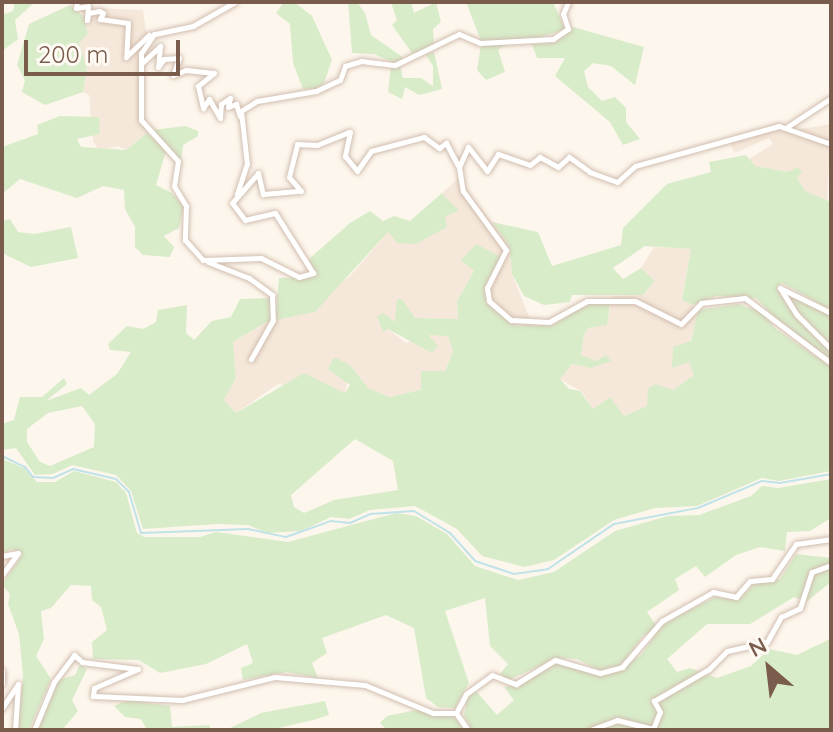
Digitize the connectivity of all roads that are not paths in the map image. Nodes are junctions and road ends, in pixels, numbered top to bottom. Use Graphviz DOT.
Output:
graph roads {
  1 [pos="77,2"];
  2 [pos="235,2"];
  3 [pos="568,2"];
  4 [pos="154,34"];
  5 [pos="142,64"];
  6 [pos="831,98"];
  7 [pos="243,121"];
  8 [pos="787,127"];
  9 [pos="831,144"];
  10 [pos="459,167"];
  11 [pos="234,198"];
  12 [pos="203,260"];
  13 [pos="831,313"];
  14 [pos="831,349"];
  15 [pos="251,359"];
  16 [pos="831,363"];
  17 [pos="831,539"];
  18 [pos="2,556"];
  19 [pos="831,565"];
  20 [pos="2,575"];
  21 [pos="2,671"];
  22 [pos="2,684"];
  23 [pos="2,708"];
  24 [pos="456,713"];
  25 [pos="15,730"];
  26 [pos="34,730"];
  27 [pos="468,730"];
  28 [pos="590,730"];
  1 -- 4 [label="street"];
  2 -- 4 [label="street"];
  3 -- 7 [label="street"];
  4 -- 5 [label="street"];
  5 -- 7 [label="street"];
  5 -- 12 [label="street"];
  6 -- 8 [label="street"];
  7 -- 11 [label="street"];
  8 -- 9 [label="street"];
  8 -- 10 [label="street"];
  10 -- 11 [label="street"];
  10 -- 16 [label="street"];
  11 -- 12 [label="street"];
  12 -- 15 [label="street"];
  13 -- 14 [label="street"];
  17 -- 24 [label="street"];
  18 -- 20 [label="street"];
  19 -- 28 [label="street"];
  21 -- 22 [label="street"];
  23 -- 25 [label="street"];
  24 -- 26 [label="street"];
  24 -- 27 [label="street"];
}
